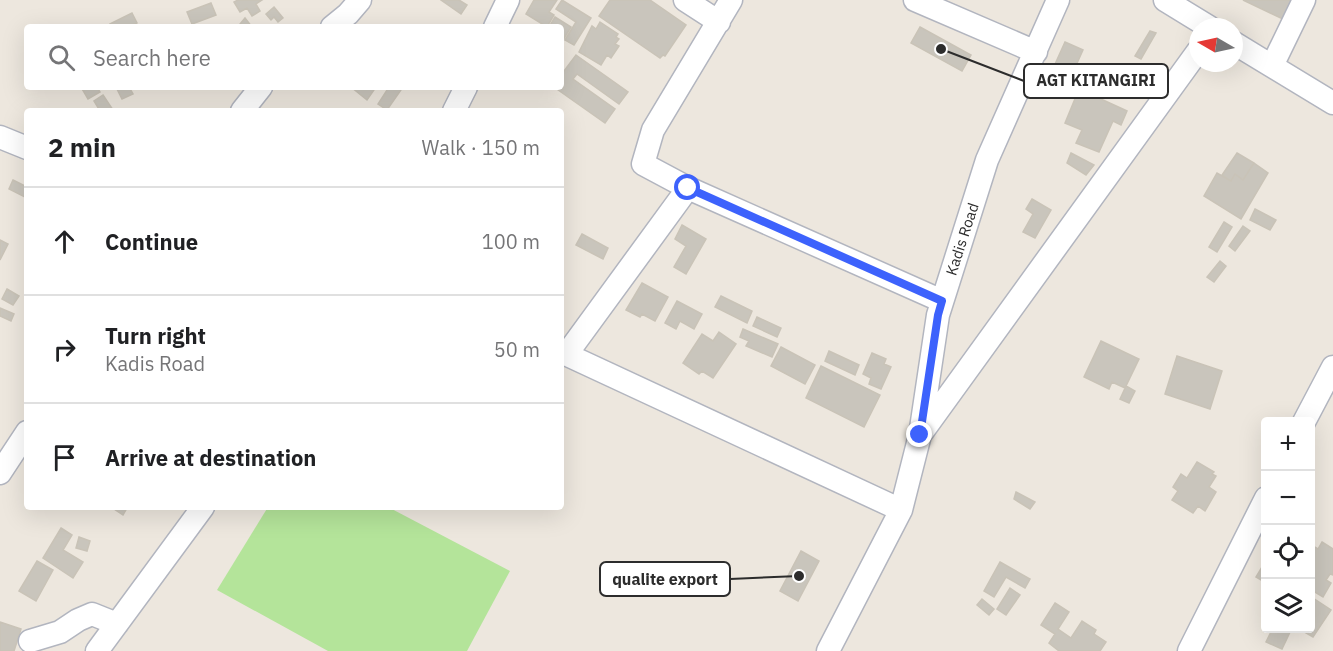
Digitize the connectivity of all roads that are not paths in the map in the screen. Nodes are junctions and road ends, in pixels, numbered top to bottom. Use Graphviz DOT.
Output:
graph roads {
  1 [pos="360,0"];
  2 [pos="508,0"];
  3 [pos="685,0"];
  4 [pos="731,0"];
  5 [pos="915,0"];
  6 [pos="1058,0"];
  7 [pos="1165,0"];
  8 [pos="1304,0"];
  9 [pos="1194,18"];
  10 [pos="719,22"];
  11 [pos="336,24"];
  12 [pos="496,24"];
  13 [pos="1243,48"];
  14 [pos="1036,52"];
  15 [pos="1189,63"];
  16 [pos="1272,66"];
  17 [pos="259,90"];
  18 [pos="464,90"];
  19 [pos="1333,103"];
  20 [pos="244,108"];
  21 [pos="456,108"];
  22 [pos="0,137"];
  23 [pos="24,147"];
  24 [pos="688,188"];
  25 [pos="942,301"];
  26 [pos="564,353"];
  27 [pos="1333,367"];
  28 [pos="1307,417"];
  29 [pos="920,435"];
  30 [pos="24,437"];
  31 [pos="0,473"];
  32 [pos="1261,508"];
  33 [pos="201,510"];
  34 [pos="901,510"];
  35 [pos="117,624"];
  36 [pos="30,641"];
  37 [pos="97,651"];
  38 [pos="828,651"];
  39 [pos="1189,651"];
  1 -- 11 [label="street"];
  2 -- 12 [label="street"];
  3 -- 10 [label="street"];
  4 -- 10 [label="street"];
  5 -- 14 [label="street"];
  6 -- 14 [label="street, Kadis Road"];
  7 -- 9 [label="street"];
  8 -- 16 [label="street"];
  10 -- 24 [label="street"];
  13 -- 16 [label="street"];
  14 -- 25 [label="street, Kadis Road"];
  15 -- 29 [label="street"];
  16 -- 19 [label="street"];
  17 -- 20 [label="street"];
  18 -- 21 [label="street"];
  22 -- 23 [label="street"];
  24 -- 25 [label="street"];
  24 -- 26 [label="street"];
  25 -- 29 [label="street, Kadis Road"];
  26 -- 34 [label="street"];
  27 -- 28 [label="street"];
  29 -- 34 [label="street, Kadis Road"];
  30 -- 31 [label="street"];
  32 -- 39 [label="street"];
  33 -- 35 [label="street"];
  34 -- 38 [label="street, Kadis Road"];
  35 -- 36 [label="street"];
  35 -- 37 [label="street"];
}
